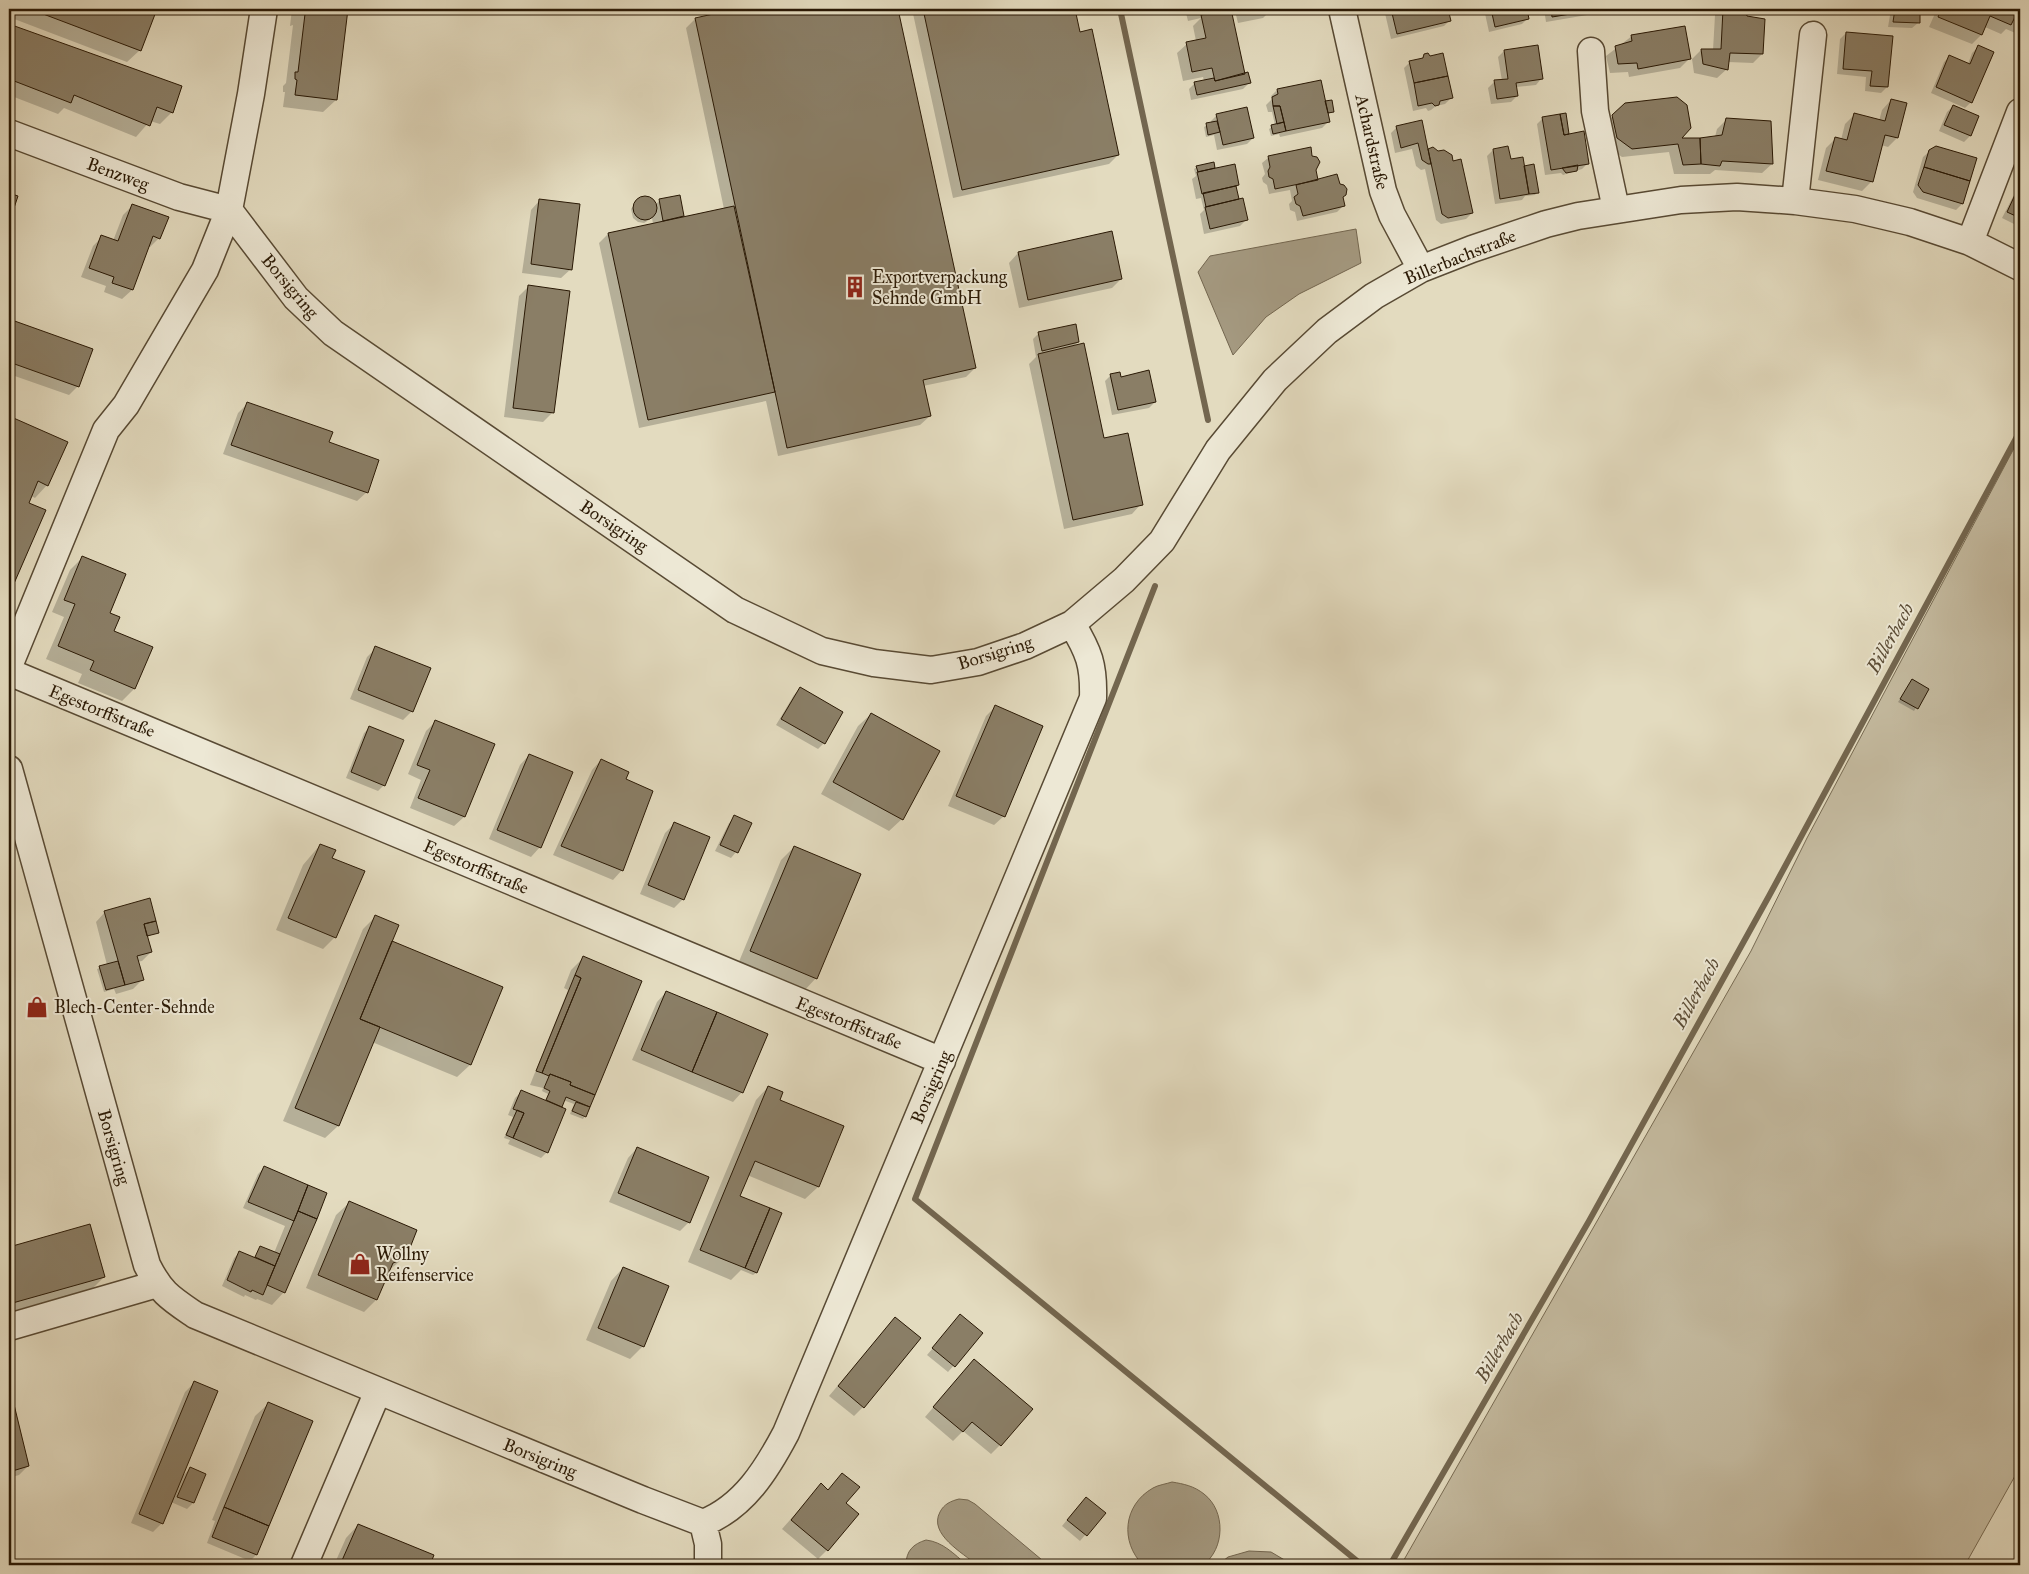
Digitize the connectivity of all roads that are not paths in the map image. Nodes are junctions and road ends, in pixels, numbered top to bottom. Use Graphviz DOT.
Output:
graph roads {
  1 [pos="264,9"];
  2 [pos="1342,9"];
  3 [pos="1812,35"];
  4 [pos="1591,51"];
  5 [pos="2020,112"];
  6 [pos="9,133"];
  7 [pos="1795,201"];
  8 [pos="1616,209"];
  9 [pos="229,210"];
  10 [pos="1970,242"];
  11 [pos="2020,267"];
  12 [pos="1421,269"];
  13 [pos="1275,380"];
  14 [pos="1072,624"];
  15 [pos="9,666"];
  16 [pos="9,672"];
  17 [pos="9,769"];
  18 [pos="942,1061"];
  19 [pos="157,1284"];
  20 [pos="9,1327"];
  21 [pos="378,1391"];
  22 [pos="703,1523"];
  23 [pos="304,1565"];
  24 [pos="708,1565"];
  1 -- 9 [label="street"];
  2 -- 12 [label="street, Achardstraße"];
  3 -- 7 [label="street"];
  4 -- 8 [label="street"];
  5 -- 10 [label="street"];
  6 -- 9 [label="street, Benzweg"];
  7 -- 8 [label="street, Billerbachstraße"];
  7 -- 10 [label="street, Billerbachstraße"];
  8 -- 12 [label="street, Billerbachstraße"];
  9 -- 14 [label="street, Borsigring"];
  9 -- 15 [label="street"];
  10 -- 11 [label="street, Billerbachstraße"];
  12 -- 13 [label="street, Billerbachstraße"];
  13 -- 14 [label="street, Borsigring"];
  14 -- 18 [label="street, Borsigring"];
  16 -- 18 [label="street, Egestorffstraße"];
  17 -- 19 [label="street, Borsigring"];
  18 -- 22 [label="street, Borsigring"];
  19 -- 20 [label="street"];
  19 -- 21 [label="street, Borsigring"];
  21 -- 22 [label="street, Borsigring"];
  21 -- 23 [label="street"];
  22 -- 24 [label="street"];
}
